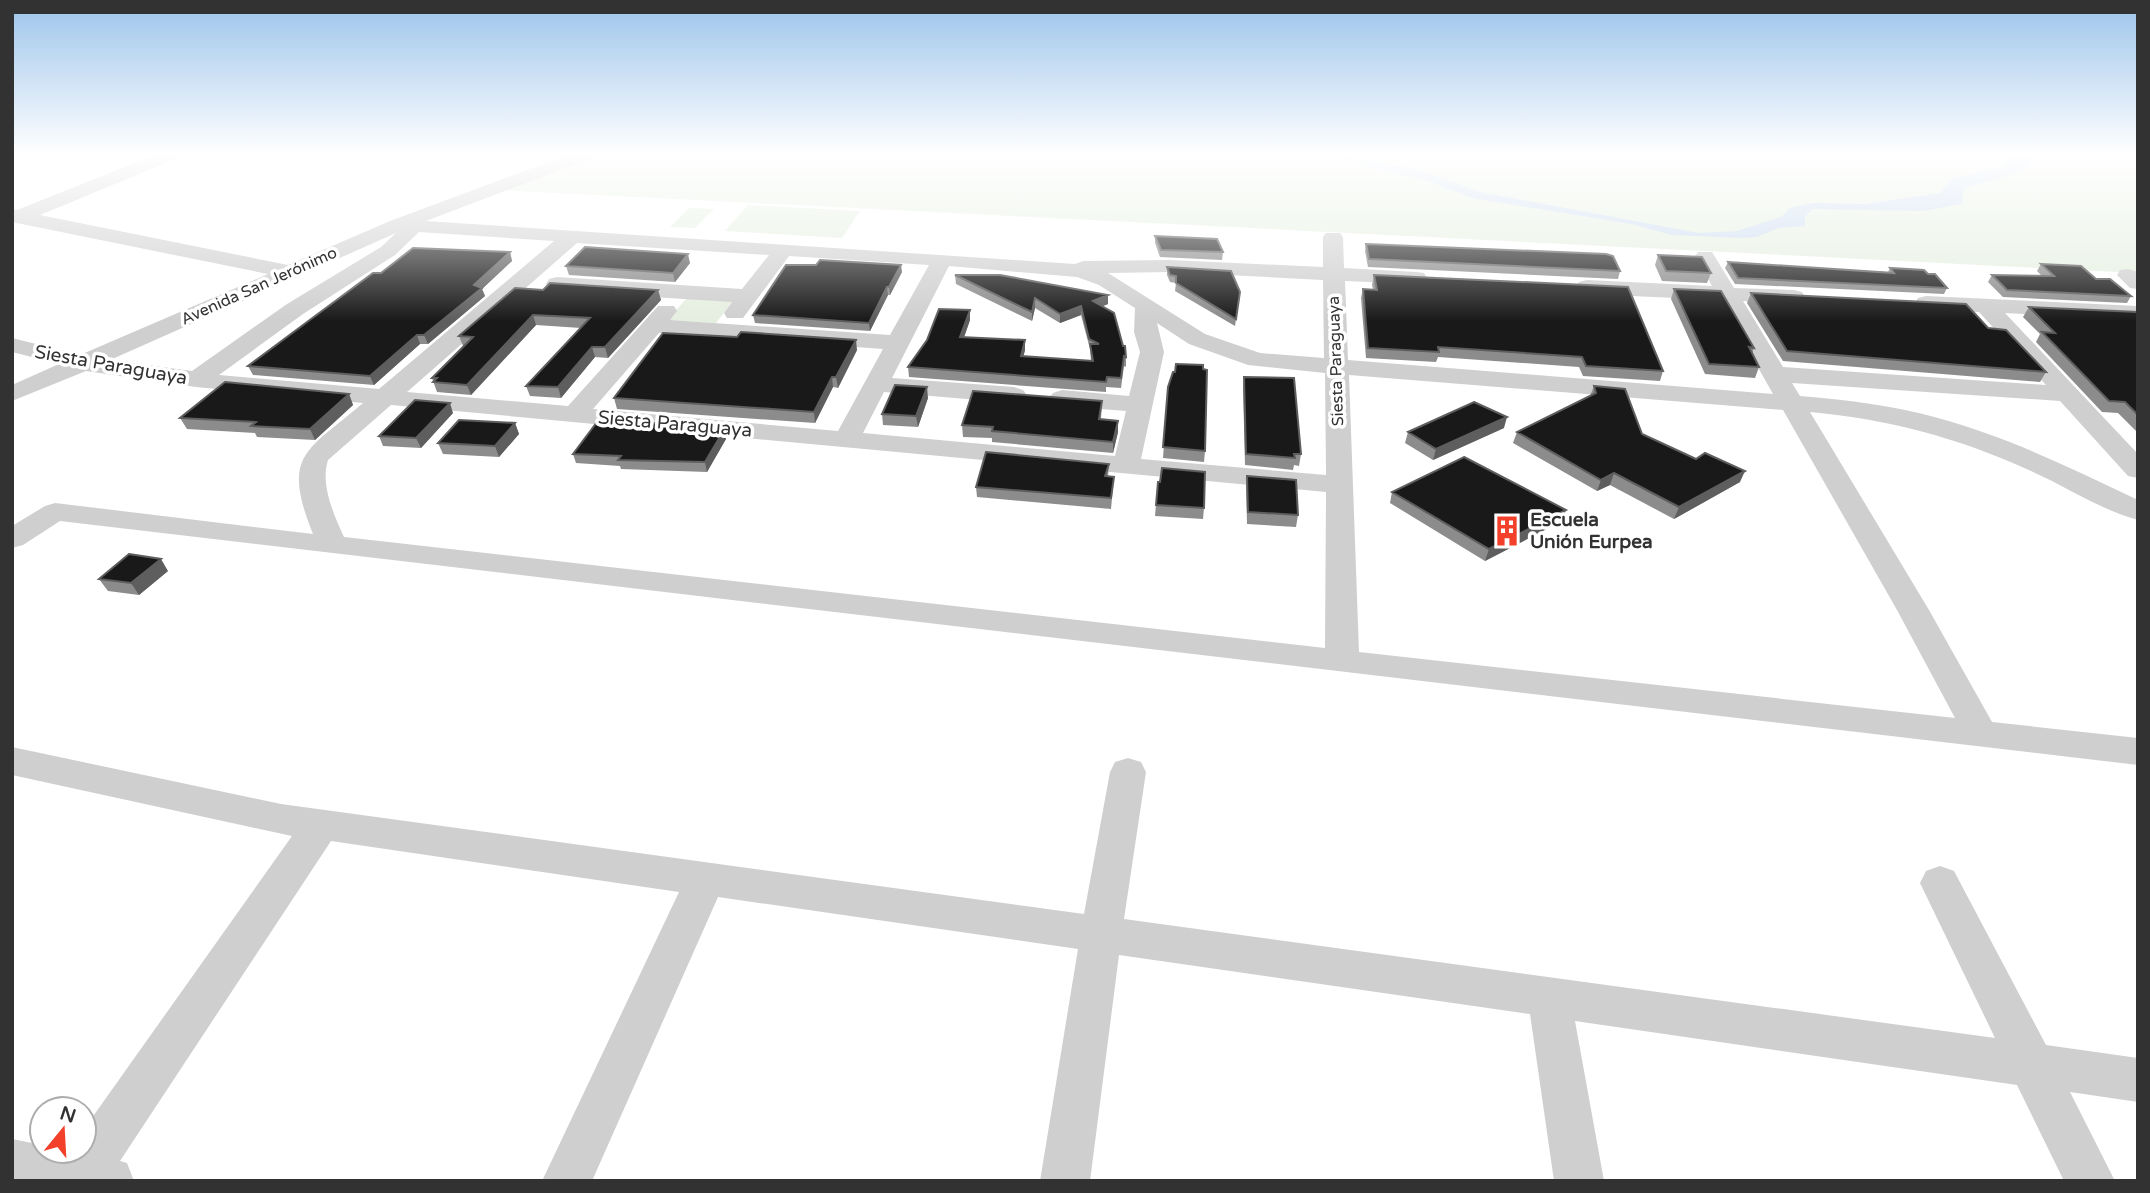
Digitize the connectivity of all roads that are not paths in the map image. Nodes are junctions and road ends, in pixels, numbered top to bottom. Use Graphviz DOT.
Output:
graph roads {
  1 [pos="446,210"];
  2 [pos="14,216"];
  3 [pos="405,226"];
  4 [pos="572,236"];
  5 [pos="1333,237"];
  6 [pos="783,250"];
  7 [pos="1705,256"];
  8 [pos="942,260"];
  9 [pos="1057,267"];
  10 [pos="290,272"];
  11 [pos="1334,274"];
  12 [pos="1442,280"];
  13 [pos="521,281"];
  14 [pos="1564,286"];
  15 [pos="683,291"];
  16 [pos="1727,293"];
  17 [pos="748,296"];
  18 [pos="1822,298"];
  19 [pos="1904,302"];
  20 [pos="1146,306"];
  21 [pos="1986,306"];
  22 [pos="2138,313"];
  23 [pos="652,326"];
  24 [pos="721,331"];
  25 [pos="897,343"];
  26 [pos="12,345"];
  27 [pos="1233,353"];
  28 [pos="1150,358"];
  29 [pos="83,363"];
  30 [pos="1336,368"];
  31 [pos="1774,374"];
  32 [pos="195,380"];
  33 [pos="876,384"];
  34 [pos="12,394"];
  35 [pos="2067,394"];
  36 [pos="386,398"];
  37 [pos="1791,403"];
  38 [pos="1140,404"];
  39 [pos="574,415"];
  40 [pos="846,440"];
  41 [pos="1126,466"];
  42 [pos="2138,470"];
  43 [pos="1340,485"];
  44 [pos="2138,511"];
  45 [pos="12,539"];
  46 [pos="332,545"];
  47 [pos="1342,661"];
  48 [pos="1981,734"];
  49 [pos="2138,752"];
  50 [pos="12,761"];
  51 [pos="1128,772"];
  52 [pos="321,825"];
  53 [pos="706,878"];
  54 [pos="1940,883"];
  55 [pos="1101,934"];
  56 [pos="1549,997"];
  57 [pos="2031,1065"];
  58 [pos="2138,1080"];
  59 [pos="12,1164"];
  60 [pos="95,1178"];
  61 [pos="566,1181"];
  62 [pos="1065,1181"];
  63 [pos="1579,1181"];
  64 [pos="2090,1181"];
  1 -- 3 [label="street, Avenida San Jerónimo"];
  2 -- 10 [label="street"];
  3 -- 4 [label="street"];
  3 -- 10 [label="street, Avenida San Jerónimo"];
  3 -- 32 [label="street"];
  4 -- 6 [label="street"];
  4 -- 13 [label="street"];
  5 -- 11 [label="street, Siesta Paraguaya"];
  6 -- 8 [label="street"];
  6 -- 17 [label="street"];
  7 -- 16 [label="street"];
  8 -- 9 [label="street"];
  8 -- 25 [label="street"];
  9 -- 11 [label="street"];
  9 -- 20 [label="street"];
  10 -- 29 [label="street, Avenida San Jerónimo"];
  11 -- 12 [label="street"];
  11 -- 30 [label="street, Siesta Paraguaya"];
  13 -- 15 [label="street"];
  13 -- 36 [label="street"];
  14 -- 16 [label="street"];
  15 -- 17 [label="street"];
  15 -- 23 [label="street"];
  16 -- 18 [label="street"];
  16 -- 31 [label="street"];
  17 -- 24 [label="street"];
  19 -- 21 [label="street"];
  20 -- 27 [label="street"];
  20 -- 28 [label="street"];
  21 -- 22 [label="street"];
  21 -- 35 [label="street"];
  23 -- 24 [label="street"];
  23 -- 39 [label="street"];
  24 -- 25 [label="street"];
  25 -- 33 [label="street"];
  26 -- 29 [label="street, Siesta Paraguaya"];
  27 -- 28 [label="street"];
  27 -- 30 [label="street"];
  28 -- 38 [label="street"];
  29 -- 32 [label="street, Siesta Paraguaya"];
  29 -- 34 [label="street, Avenida San Jerónimo"];
  30 -- 37 [label="street"];
  30 -- 43 [label="street, Siesta Paraguaya"];
  31 -- 35 [label="street"];
  31 -- 37 [label="street"];
  32 -- 36 [label="street, Siesta Paraguaya"];
  33 -- 38 [label="street"];
  33 -- 40 [label="street"];
  35 -- 42 [label="street"];
  36 -- 39 [label="street, Siesta Paraguaya"];
  36 -- 46 [label="street"];
  37 -- 44 [label="street"];
  37 -- 48 [label="street"];
  38 -- 41 [label="street"];
  39 -- 40 [label="street, Siesta Paraguaya"];
  40 -- 41 [label="street, Siesta Paraguaya"];
  41 -- 43 [label="street, Siesta Paraguaya"];
  43 -- 47 [label="street, Siesta Paraguaya"];
  45 -- 46 [label="street"];
  46 -- 47 [label="street"];
  47 -- 48 [label="street"];
  48 -- 49 [label="street"];
  50 -- 52 [label="street"];
  51 -- 55 [label="street"];
  52 -- 53 [label="street"];
  52 -- 60 [label="street"];
  53 -- 55 [label="street"];
  53 -- 61 [label="street"];
  54 -- 57 [label="street"];
  55 -- 56 [label="street"];
  55 -- 62 [label="street"];
  56 -- 57 [label="street"];
  56 -- 63 [label="street"];
  57 -- 58 [label="street"];
  57 -- 64 [label="street"];
  59 -- 60 [label="street"];
}
